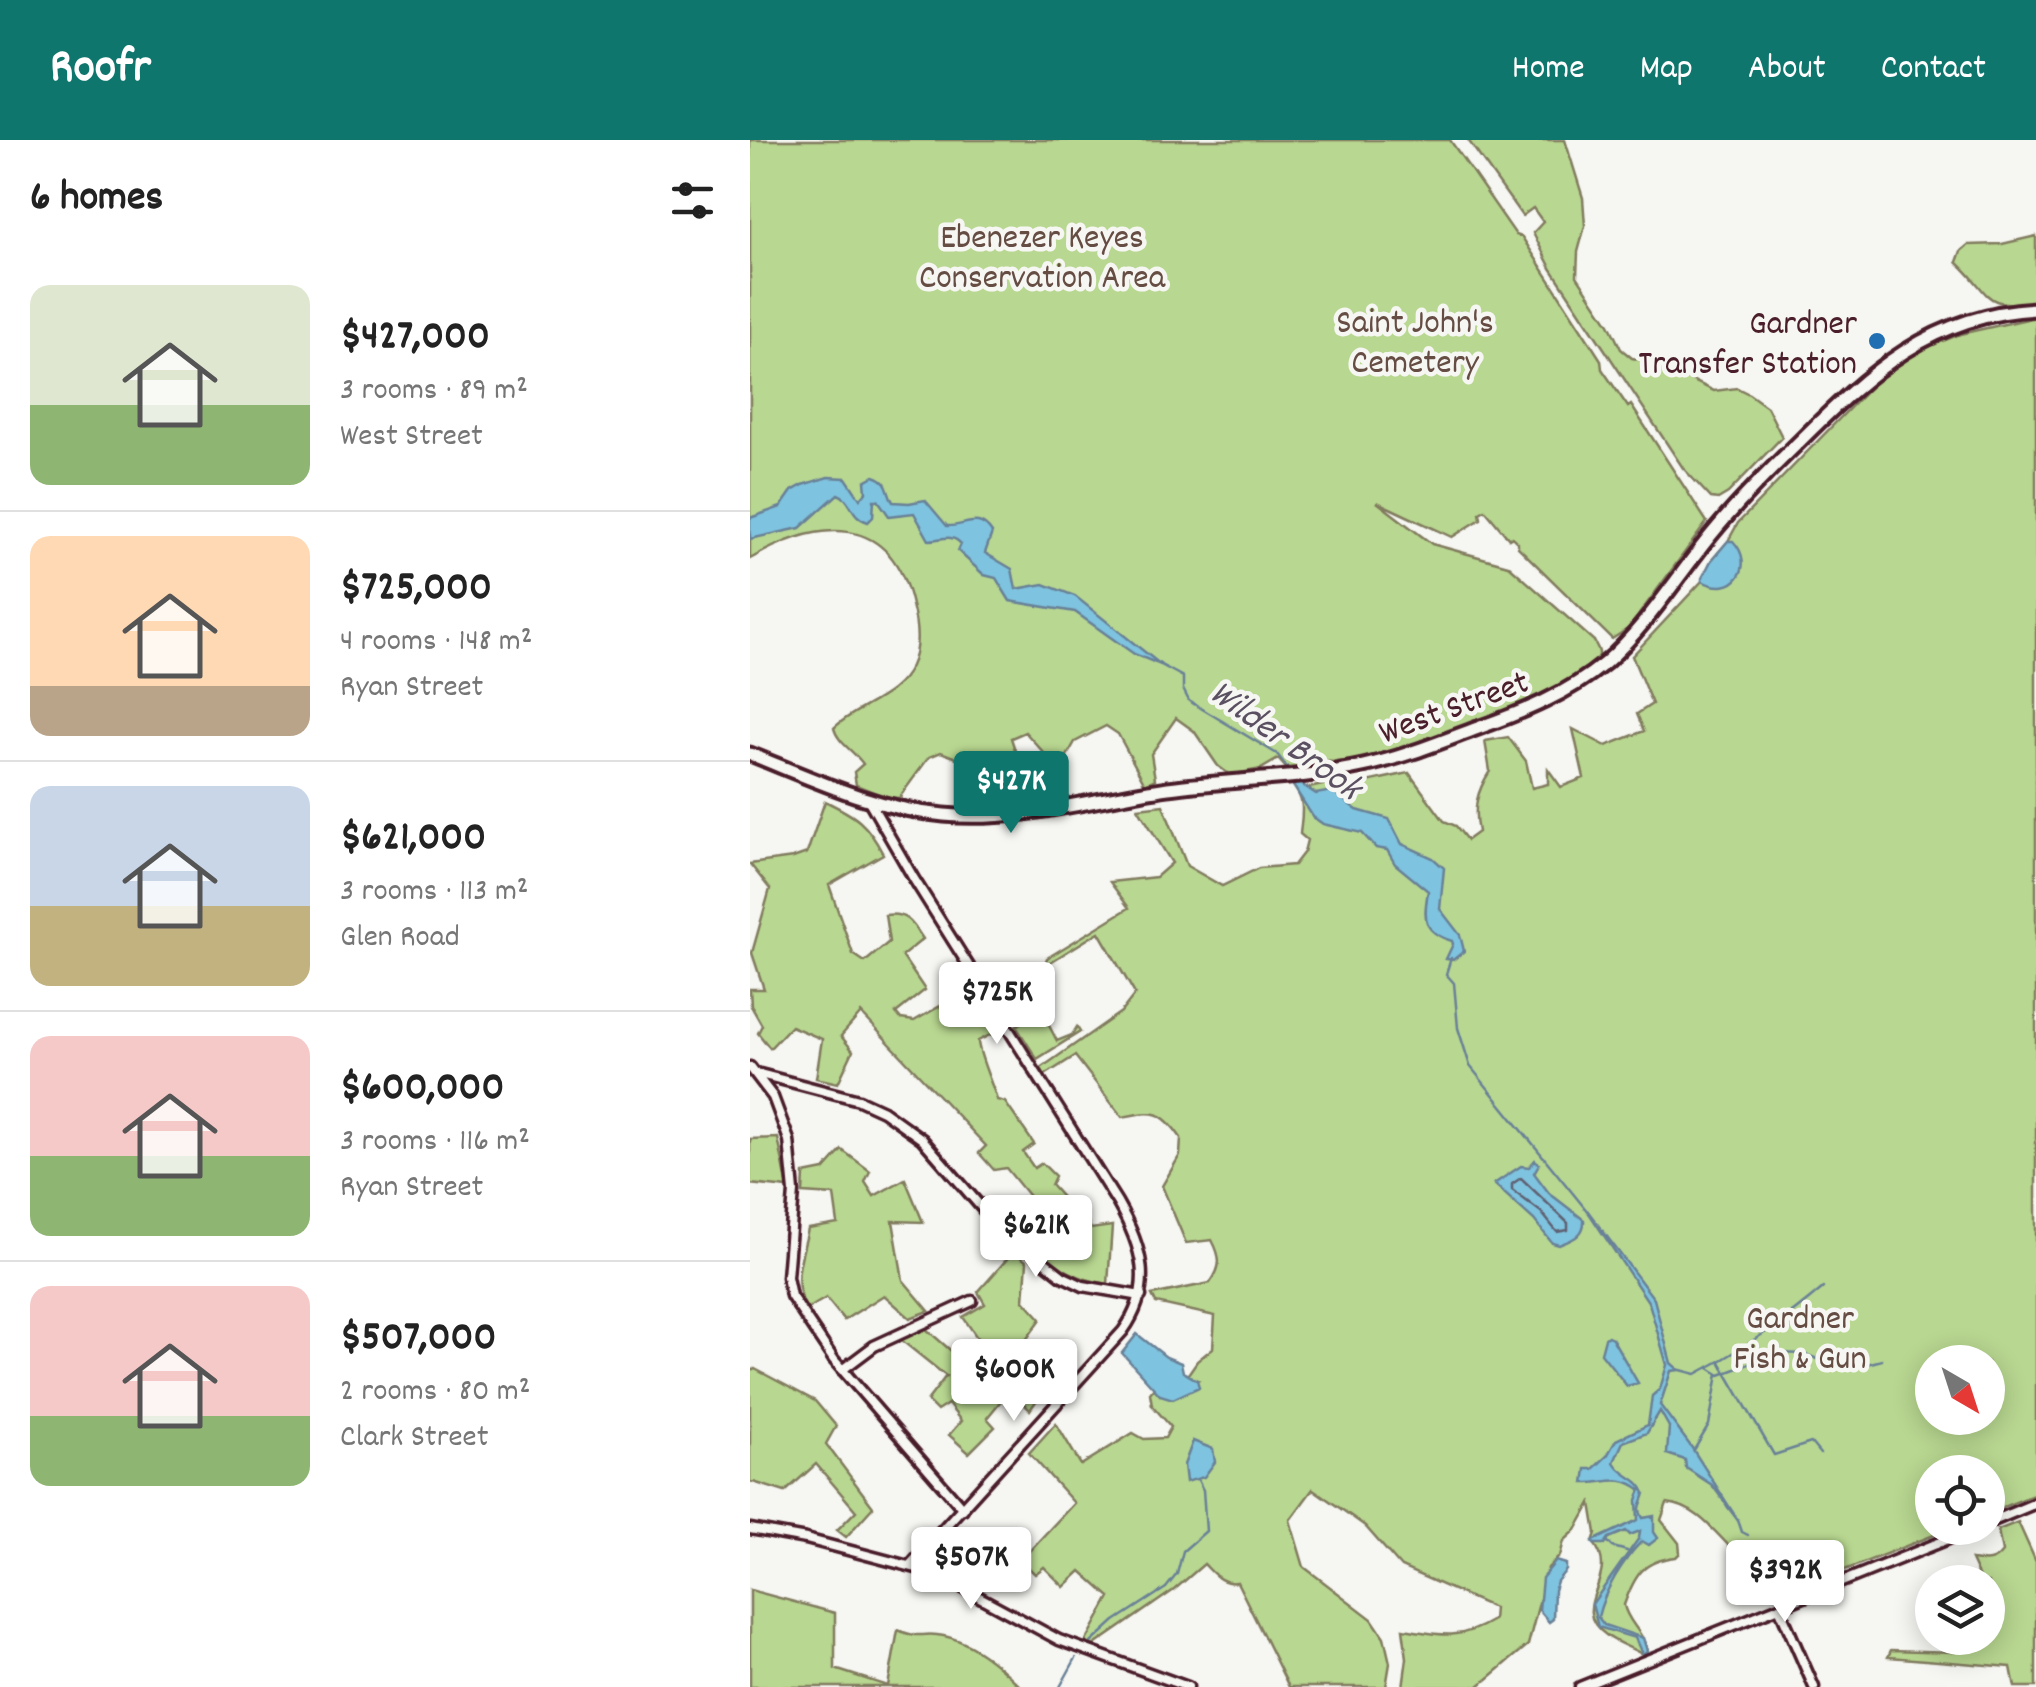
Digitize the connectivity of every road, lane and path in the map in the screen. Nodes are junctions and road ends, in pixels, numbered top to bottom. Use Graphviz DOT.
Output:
graph roads {
  1 [pos="2036,309"];
  2 [pos="750,754"];
  3 [pos="868,799"];
  4 [pos="753,1070"];
  5 [pos="1141,1296"];
  6 [pos="972,1301"];
  7 [pos="842,1370"];
  8 [pos="2036,1503"];
  9 [pos="962,1509"];
  10 [pos="2005,1515"];
  11 [pos="750,1529"];
  12 [pos="1934,1545"];
  13 [pos="910,1565"];
  14 [pos="1779,1607"];
  15 [pos="1188,1687"];
  16 [pos="1580,1687"];
  17 [pos="1814,1687"];
  1 -- 3 [label="main road, West Street"];
  2 -- 3 [label="main road, West Street"];
  3 -- 5 [label="street"];
  4 -- 5 [label="street"];
  4 -- 7 [label="street"];
  5 -- 9 [label="street"];
  6 -- 7 [label="street"];
  7 -- 9 [label="street"];
  8 -- 10 [label="street"];
  9 -- 13 [label="street"];
  11 -- 13 [label="street"];
  12 -- 14 [label="street"];
  13 -- 15 [label="street"];
  14 -- 16 [label="street"];
  14 -- 17 [label="street"];
}
